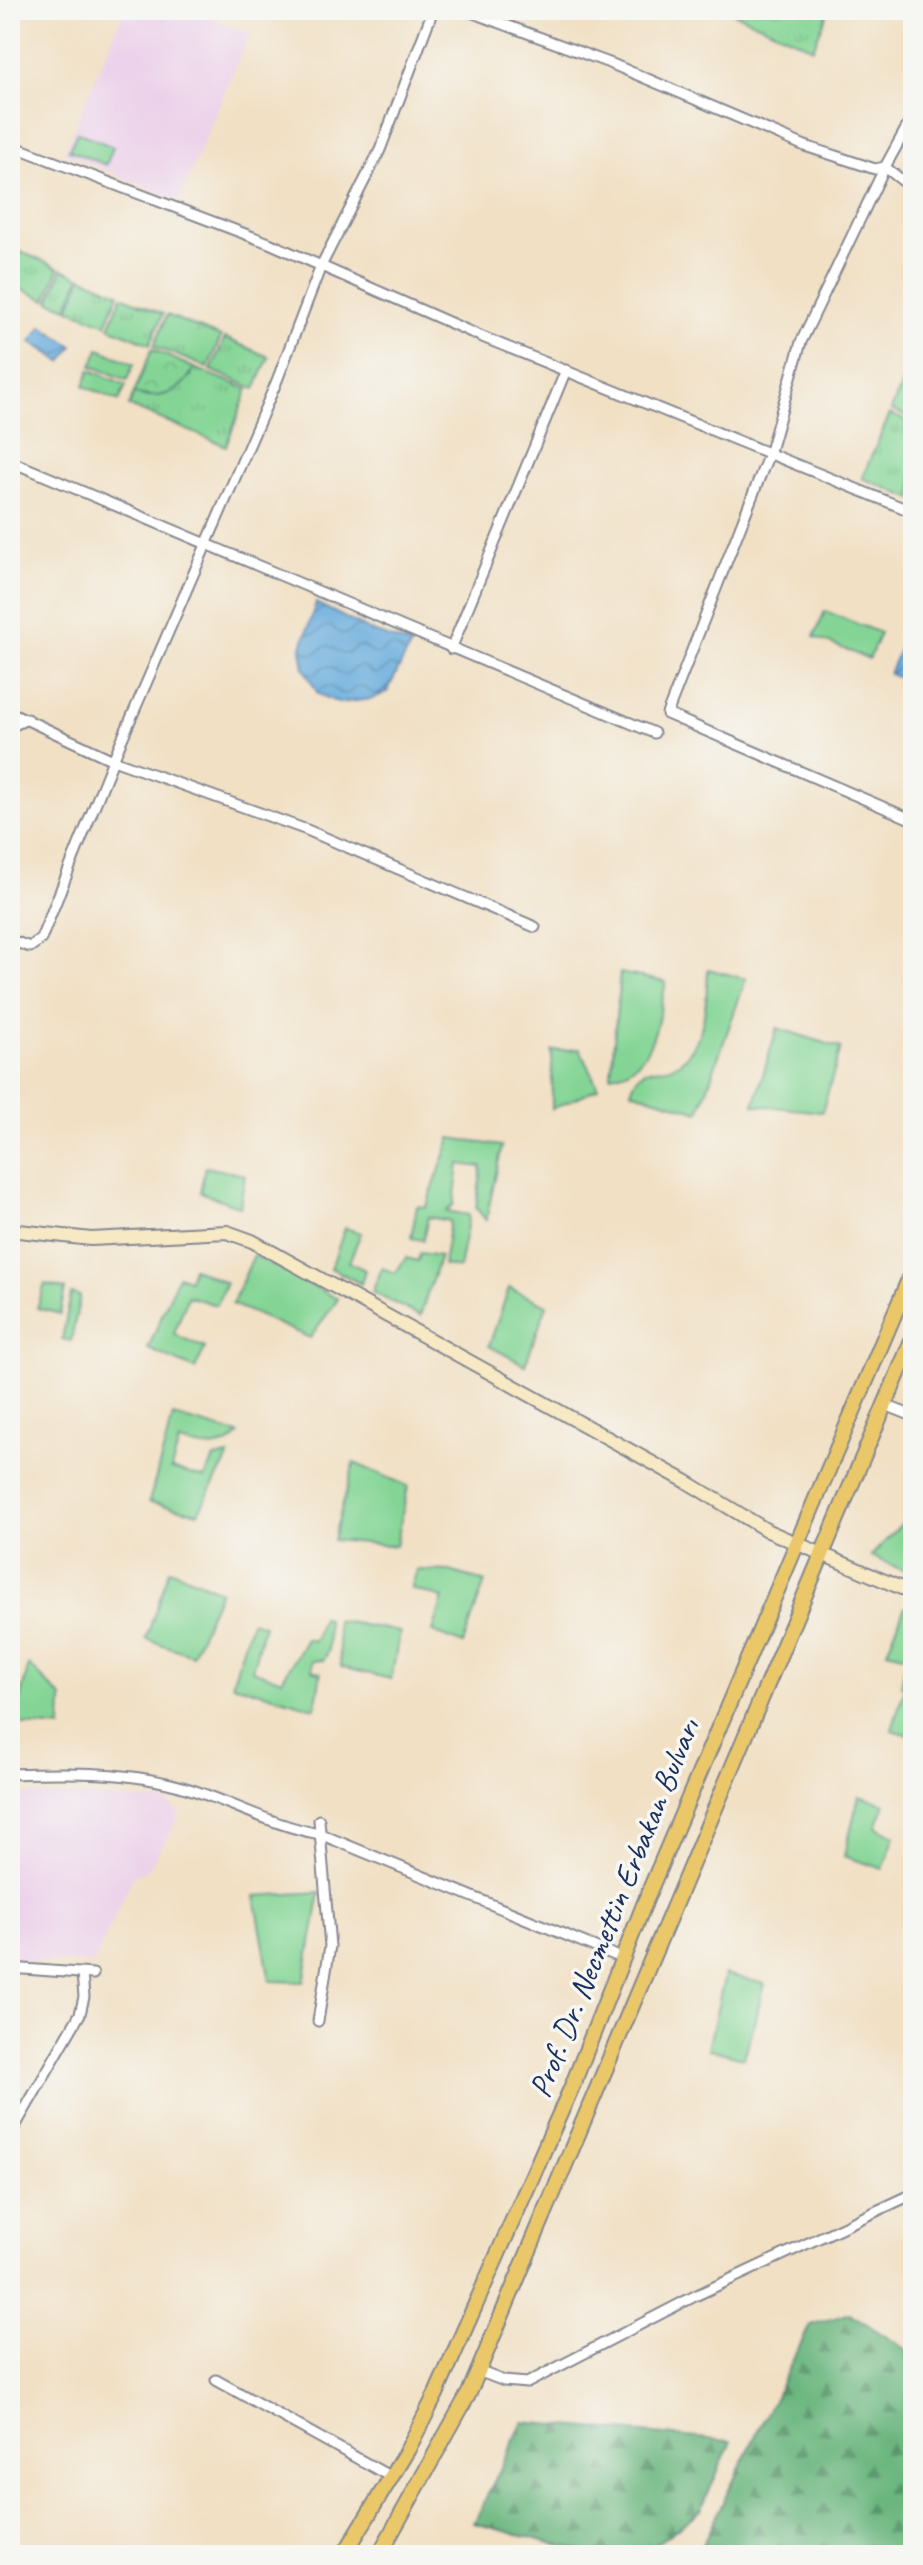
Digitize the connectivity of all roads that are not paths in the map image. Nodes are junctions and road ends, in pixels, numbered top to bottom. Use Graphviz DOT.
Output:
graph roads {
  1 [pos="433,10"];
  2 [pos="465,10"];
  3 [pos="913,116"];
  4 [pos="10,145"];
  5 [pos="885,167"];
  6 [pos="913,189"];
  7 [pos="321,266"];
  8 [pos="566,370"];
  9 [pos="770,451"];
  10 [pos="10,461"];
  11 [pos="913,512"];
  12 [pos="204,545"];
  13 [pos="451,649"];
  14 [pos="10,712"];
  15 [pos="27,719"];
  16 [pos="10,727"];
  17 [pos="654,733"];
  18 [pos="113,760"];
  19 [pos="913,820"];
  20 [pos="535,927"];
  21 [pos="10,940"];
  22 [pos="10,1230"];
  23 [pos="913,1270"];
  24 [pos="913,1338"];
  25 [pos="885,1405"];
  26 [pos="913,1416"];
  27 [pos="797,1546"];
  28 [pos="822,1556"];
  29 [pos="913,1593"];
  30 [pos="10,1774"];
  31 [pos="319,1820"];
  32 [pos="320,1834"];
  33 [pos="624,1959"];
  34 [pos="10,1968"];
  35 [pos="82,1974"];
  36 [pos="93,1974"];
  37 [pos="318,2021"];
  38 [pos="10,2135"];
  39 [pos="913,2194"];
  40 [pos="478,2371"];
  41 [pos="216,2380"];
  42 [pos="391,2477"];
  43 [pos="344,2555"];
  44 [pos="379,2555"];
  1 -- 7 [label="street"];
  2 -- 5 [label="street"];
  3 -- 5 [label="street"];
  4 -- 7 [label="street"];
  5 -- 6 [label="street"];
  5 -- 9 [label="street"];
  7 -- 8 [label="street"];
  7 -- 12 [label="street"];
  8 -- 9 [label="street"];
  8 -- 13 [label="street"];
  9 -- 11 [label="street"];
  9 -- 19 [label="street"];
  10 -- 12 [label="street"];
  12 -- 13 [label="street"];
  12 -- 18 [label="street"];
  13 -- 17 [label="street"];
  14 -- 15 [label="street"];
  15 -- 16 [label="street"];
  15 -- 18 [label="street"];
  18 -- 20 [label="street"];
  18 -- 21 [label="street"];
  22 -- 27 [label="street"];
  23 -- 27 [label="main road, Prof. Dr. Necmettin Erbakan Bulvarı"];
  24 -- 25 [label="main road, Prof. Dr. Necmettin Erbakan Bulvarı"];
  25 -- 26 [label="street"];
  25 -- 28 [label="main road, Prof. Dr. Necmettin Erbakan Bulvarı"];
  27 -- 28 [label="street"];
  27 -- 33 [label="main road, Prof. Dr. Necmettin Erbakan Bulvarı"];
  28 -- 29 [label="street"];
  28 -- 40 [label="main road, Prof. Dr. Necmettin Erbakan Bulvarı"];
  30 -- 32 [label="street"];
  31 -- 32 [label="street"];
  32 -- 33 [label="street"];
  32 -- 37 [label="street"];
  33 -- 42 [label="main road, Prof. Dr. Necmettin Erbakan Bulvarı"];
  34 -- 35 [label="street"];
  35 -- 36 [label="street"];
  35 -- 38 [label="street"];
  39 -- 40 [label="street"];
  40 -- 44 [label="main road, Prof. Dr. Necmettin Erbakan Bulvarı"];
  41 -- 42 [label="street"];
  42 -- 43 [label="main road, Prof. Dr. Necmettin Erbakan Bulvarı"];
}
